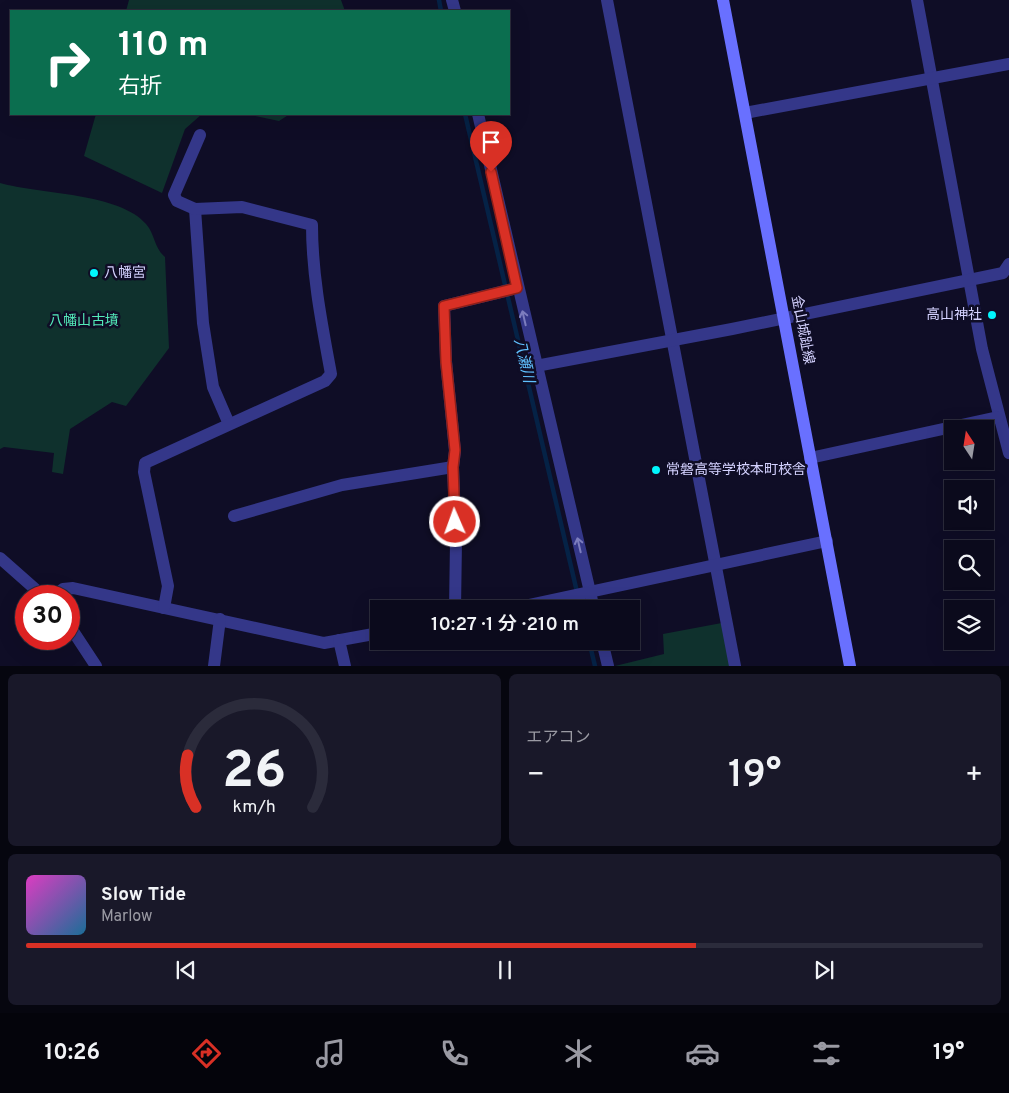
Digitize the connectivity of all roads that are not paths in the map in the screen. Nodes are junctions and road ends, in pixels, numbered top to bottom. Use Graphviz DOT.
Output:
graph roads {
  1 [pos="607,0"];
  2 [pos="723,0"];
  3 [pos="917,0"];
  4 [pos="1009,64"];
  5 [pos="931,77"];
  6 [pos="745,113"];
  7 [pos="478,115"];
  8 [pos="200,135"];
  9 [pos="195,209"];
  10 [pos="1009,264"];
  11 [pos="969,280"];
  12 [pos="514,288"];
  13 [pos="784,318"];
  14 [pos="672,341"];
  15 [pos="536,366"];
  16 [pos="998,417"];
  17 [pos="229,424"];
  18 [pos="1009,430"];
  19 [pos="1009,454"];
  20 [pos="810,458"];
  21 [pos="453,467"];
  22 [pos="234,516"];
  23 [pos="827,541"];
  24 [pos="0,558"];
  25 [pos="715,563"];
  26 [pos="31,585"];
  27 [pos="80,590"];
  28 [pos="590,592"];
  29 [pos="455,600"];
  30 [pos="553,600"];
  31 [pos="592,600"];
  32 [pos="164,608"];
  33 [pos="220,619"];
  34 [pos="370,635"];
  35 [pos="339,640"];
  36 [pos="80,642"];
  37 [pos="604,650"];
  38 [pos="96,666"];
  39 [pos="214,666"];
  40 [pos="345,666"];
  41 [pos="608,666"];
  42 [pos="735,666"];
  43 [pos="850,666"];
  1 -- 14 [label="street"];
  2 -- 6 [label="main road, 金山城趾線"];
  3 -- 5 [label="street"];
  4 -- 5 [label="street"];
  5 -- 6 [label="street"];
  5 -- 11 [label="street"];
  6 -- 13 [label="main road, 金山城趾線"];
  7 -- 12 [label="street"];
  8 -- 9 [label="street"];
  9 -- 17 [label="street"];
  9 -- 17 [label="street"];
  10 -- 11 [label="street"];
  11 -- 13 [label="street"];
  11 -- 16 [label="street"];
  15 -- 12 [label="street, one-way"];
  12 -- 21 [label="street"];
  13 -- 14 [label="street"];
  13 -- 20 [label="main road, 金山城趾線"];
  14 -- 15 [label="street"];
  14 -- 25 [label="street"];
  28 -- 15 [label="street, one-way"];
  16 -- 18 [label="street"];
  16 -- 19 [label="street"];
  16 -- 20 [label="street"];
  17 -- 32 [label="street"];
  20 -- 23 [label="main road, 金山城趾線"];
  21 -- 22 [label="street"];
  21 -- 29 [label="street"];
  23 -- 25 [label="street"];
  23 -- 43 [label="main road, 金山城趾線"];
  24 -- 26 [label="street"];
  25 -- 28 [label="street"];
  25 -- 42 [label="street"];
  27 -- 32 [label="street"];
  28 -- 30 [label="street"];
  28 -- 31 [label="street"];
  32 -- 33 [label="street"];
  33 -- 35 [label="street"];
  33 -- 39 [label="street"];
  34 -- 35 [label="street"];
  35 -- 40 [label="street"];
  36 -- 38 [label="street"];
  37 -- 41 [label="street"];
}
